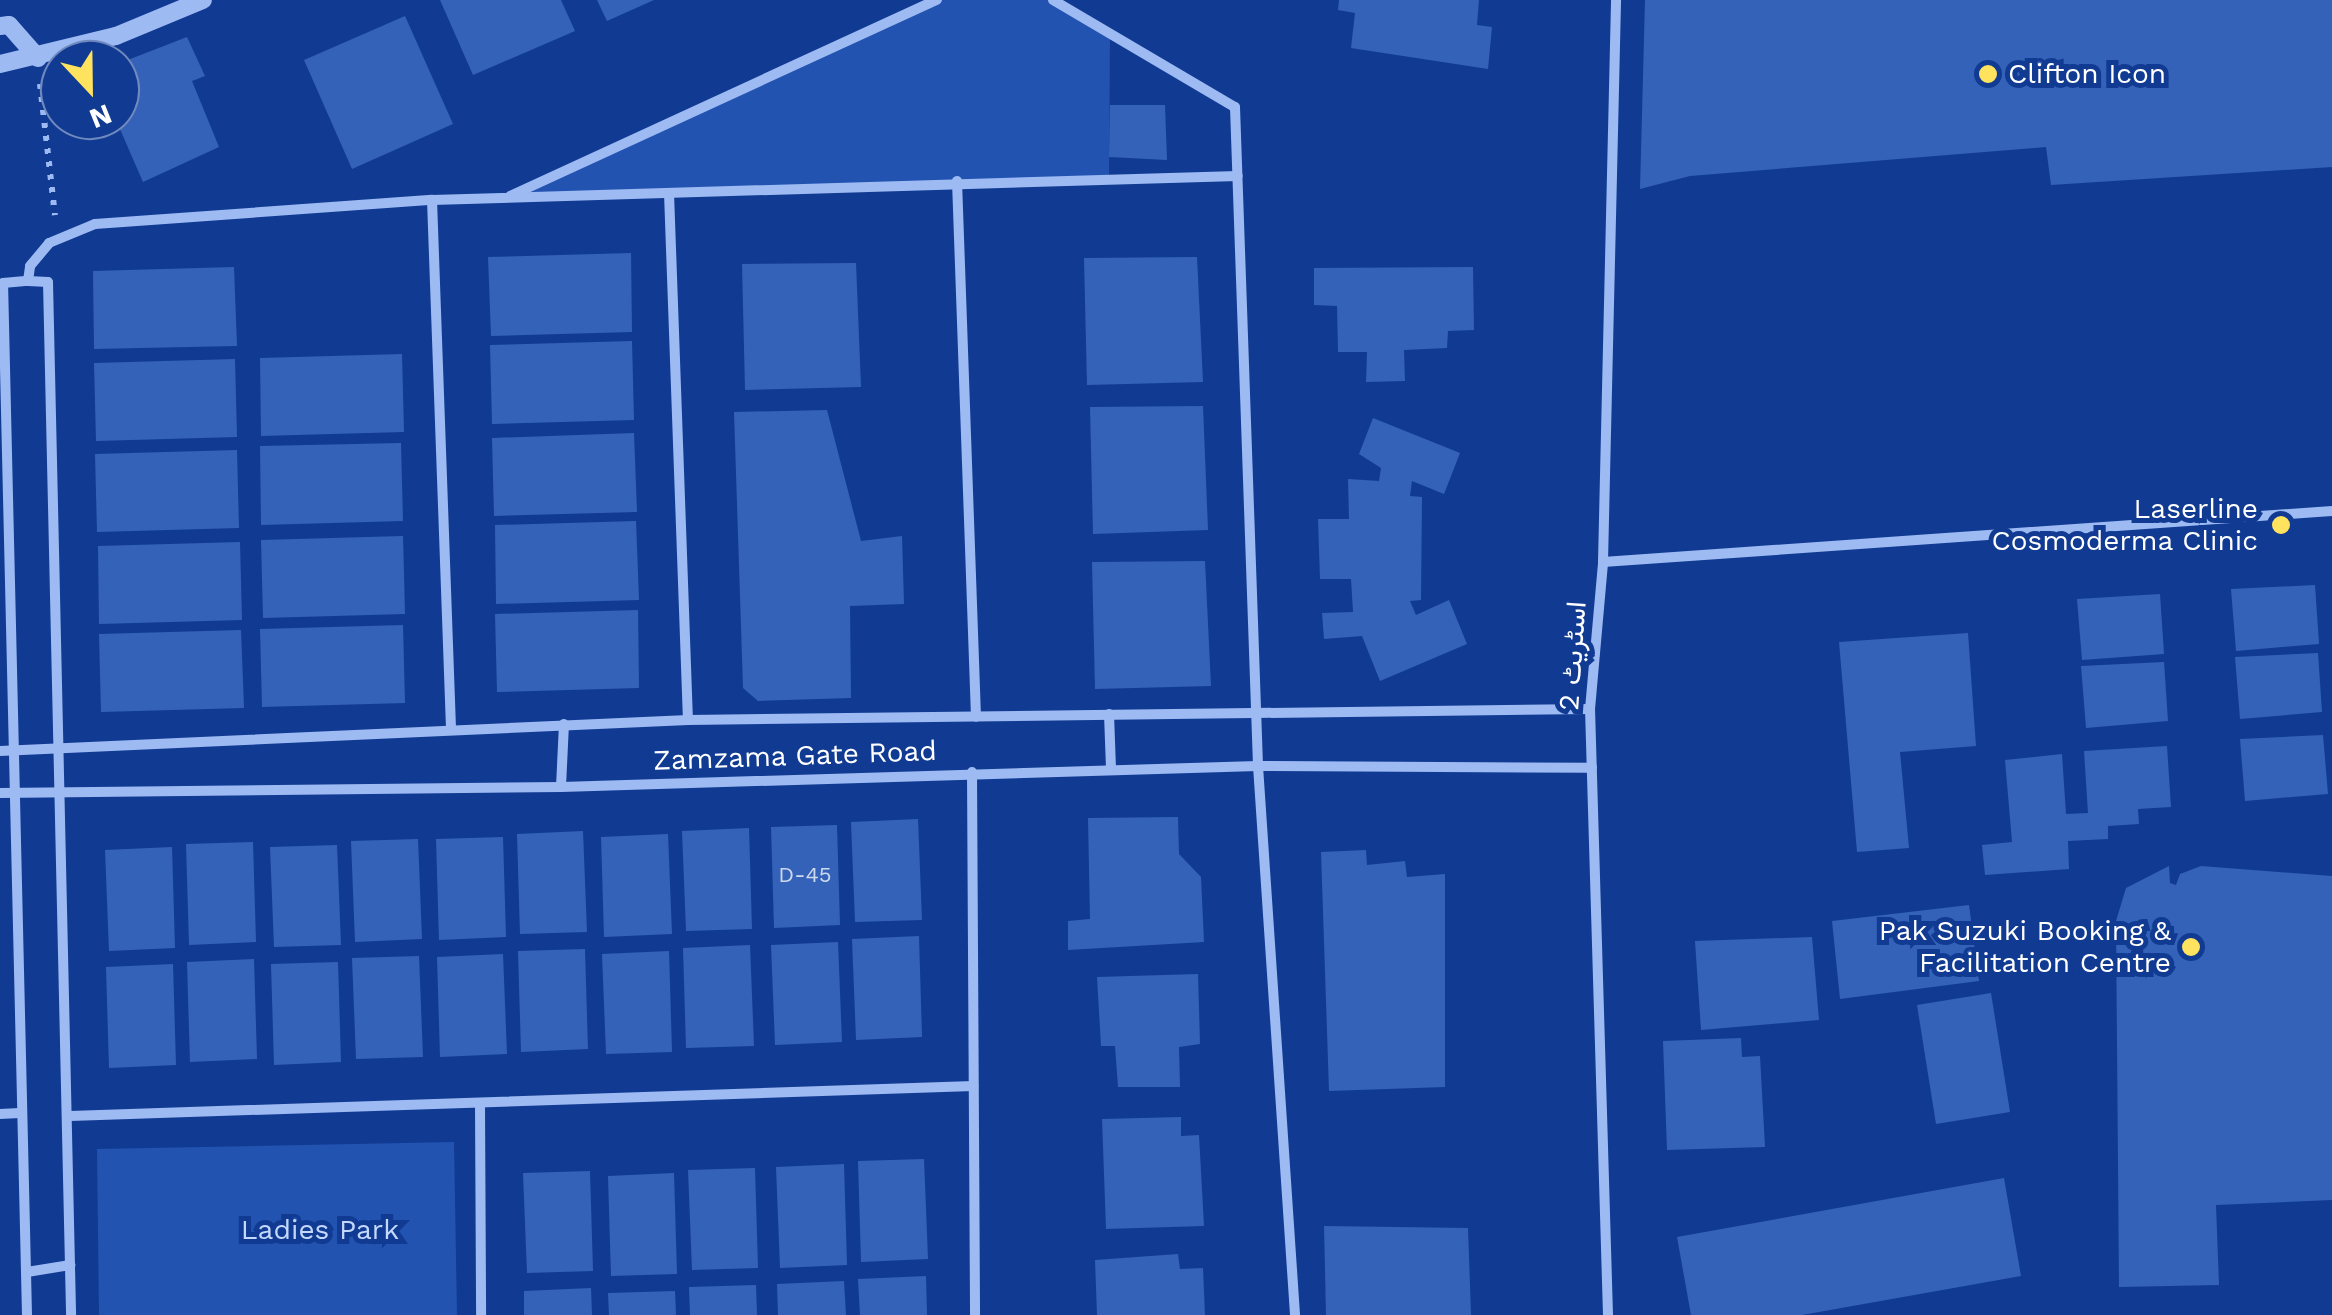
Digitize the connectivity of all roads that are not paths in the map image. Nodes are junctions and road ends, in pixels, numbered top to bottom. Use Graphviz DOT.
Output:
graph roads {
  1 [pos="936,0"];
  2 [pos="1053,0"];
  3 [pos="1616,0"];
  4 [pos="196,2"];
  5 [pos="0,26"];
  6 [pos="38,58"];
  7 [pos="0,64"];
  8 [pos="1238,176"];
  9 [pos="957,181"];
  10 [pos="669,192"];
  11 [pos="506,198"];
  12 [pos="432,200"];
  13 [pos="28,282"];
  14 [pos="2,362"];
  15 [pos="2332,511"];
  16 [pos="1603,562"];
  17 [pos="1590,709"];
  18 [pos="1258,712"];
  19 [pos="1109,714"];
  20 [pos="976,717"];
  21 [pos="688,720"];
  22 [pos="564,724"];
  23 [pos="451,728"];
  24 [pos="58,747"];
  25 [pos="5,751"];
  26 [pos="1258,766"];
  27 [pos="1592,768"];
  28 [pos="1111,769"];
  29 [pos="972,772"];
  30 [pos="562,786"];
  31 [pos="58,792"];
  32 [pos="5,793"];
  33 [pos="974,1086"];
  34 [pos="480,1105"];
  35 [pos="20,1113"];
  36 [pos="0,1114"];
  37 [pos="70,1116"];
  38 [pos="70,1264"];
  39 [pos="26,1272"];
  40 [pos="28,1315"];
  41 [pos="71,1315"];
  42 [pos="481,1315"];
  43 [pos="975,1315"];
  44 [pos="1295,1315"];
  45 [pos="1608,1315"];
  1 -- 11 [label="street"];
  2 -- 8 [label="street"];
  3 -- 16 [label="street, اسٹریٹ 2"];
  4 -- 6 [label="street"];
  5 -- 6 [label="street"];
  6 -- 7 [label="street"];
  8 -- 9 [label="street"];
  8 -- 18 [label="street"];
  9 -- 10 [label="street"];
  9 -- 20 [label="street"];
  10 -- 11 [label="street"];
  10 -- 21 [label="street"];
  11 -- 12 [label="street"];
  12 -- 13 [label="street"];
  12 -- 23 [label="street"];
  13 -- 14 [label="street"];
  13 -- 24 [label="street"];
  14 -- 25 [label="street"];
  15 -- 16 [label="street"];
  16 -- 17 [label="street, اسٹریٹ 2"];
  17 -- 18 [label="street, Zamzama Gate Road"];
  17 -- 27 [label="street, اسٹریٹ 2"];
  18 -- 19 [label="street, Zamzama Gate Road"];
  18 -- 26 [label="street"];
  19 -- 20 [label="street, Zamzama Gate Road"];
  19 -- 28 [label="street"];
  20 -- 21 [label="street, Zamzama Gate Road"];
  21 -- 22 [label="street, Zamzama Gate Road"];
  22 -- 23 [label="street, Zamzama Gate Road"];
  22 -- 30 [label="street"];
  23 -- 24 [label="street, Zamzama Gate Road"];
  24 -- 25 [label="street, Zamzama Gate Road"];
  24 -- 31 [label="street"];
  25 -- 32 [label="street"];
  26 -- 27 [label="street, Zamzama Gate Road"];
  26 -- 28 [label="street, Zamzama Gate Road"];
  26 -- 44 [label="street"];
  27 -- 45 [label="street, اسٹریٹ 2"];
  28 -- 29 [label="street, Zamzama Gate Road"];
  29 -- 30 [label="street, Zamzama Gate Road"];
  29 -- 33 [label="street"];
  30 -- 31 [label="street, Zamzama Gate Road"];
  31 -- 32 [label="street, Zamzama Gate Road"];
  31 -- 37 [label="street"];
  32 -- 35 [label="street"];
  33 -- 34 [label="street"];
  33 -- 43 [label="street"];
  34 -- 37 [label="street"];
  34 -- 42 [label="street"];
  35 -- 36 [label="street"];
  35 -- 39 [label="street"];
  37 -- 38 [label="street"];
  38 -- 39 [label="street"];
  38 -- 41 [label="street"];
  39 -- 40 [label="street"];
}
